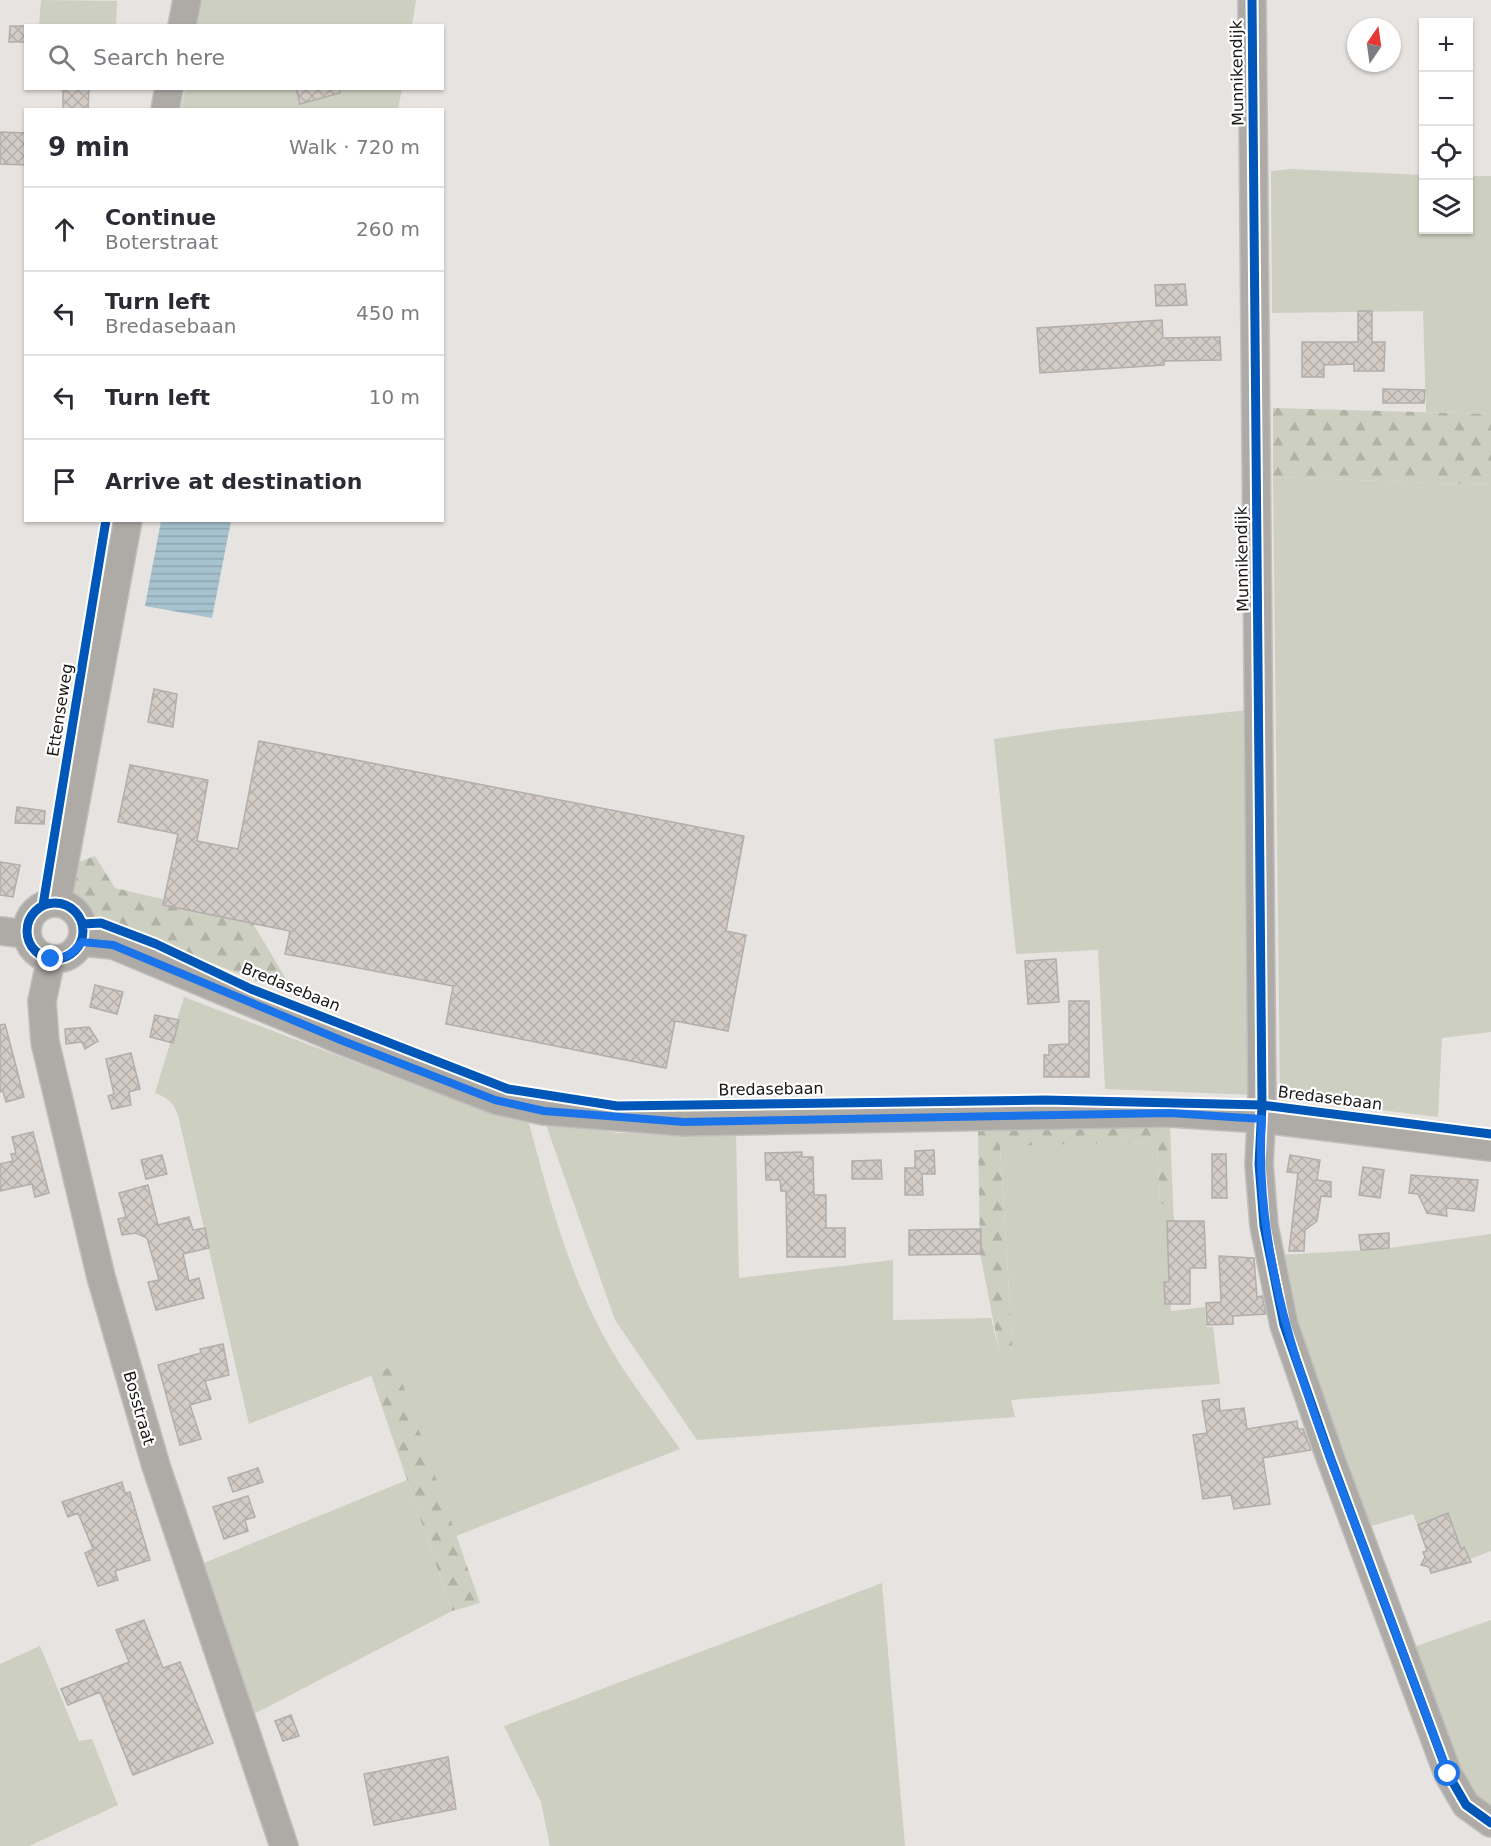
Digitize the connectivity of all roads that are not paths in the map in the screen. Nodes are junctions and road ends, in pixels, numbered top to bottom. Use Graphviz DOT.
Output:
graph roads {
  1 [pos="187,0"];
  2 [pos="1252,0"];
  3 [pos="182,24"];
  4 [pos="169,90"];
  5 [pos="165,108"];
  6 [pos="128,522"];
  7 [pos="57,902"];
  8 [pos="13,932"];
  9 [pos="82,942"];
  10 [pos="51,959"];
  11 [pos="1262,1119"];
  12 [pos="1491,1147"];
  13 [pos="1491,1823"];
  14 [pos="284,1846"];
  1 -- 3 [label="street"];
  2 -- 11 [label="street, Munnikendijk"];
  4 -- 5 [label="street"];
  6 -- 7 [label="street, Ettenseweg"];
  7 -- 8 [label="street"];
  7 -- 9 [label="street"];
  8 -- 10 [label="street"];
  9 -- 10 [label="street"];
  9 -- 11 [label="street, Bredasebaan"];
  10 -- 14 [label="street, Bosstraat"];
  11 -- 12 [label="street, Bredasebaan"];
  11 -- 13 [label="street, Munnikendijk"];
}
